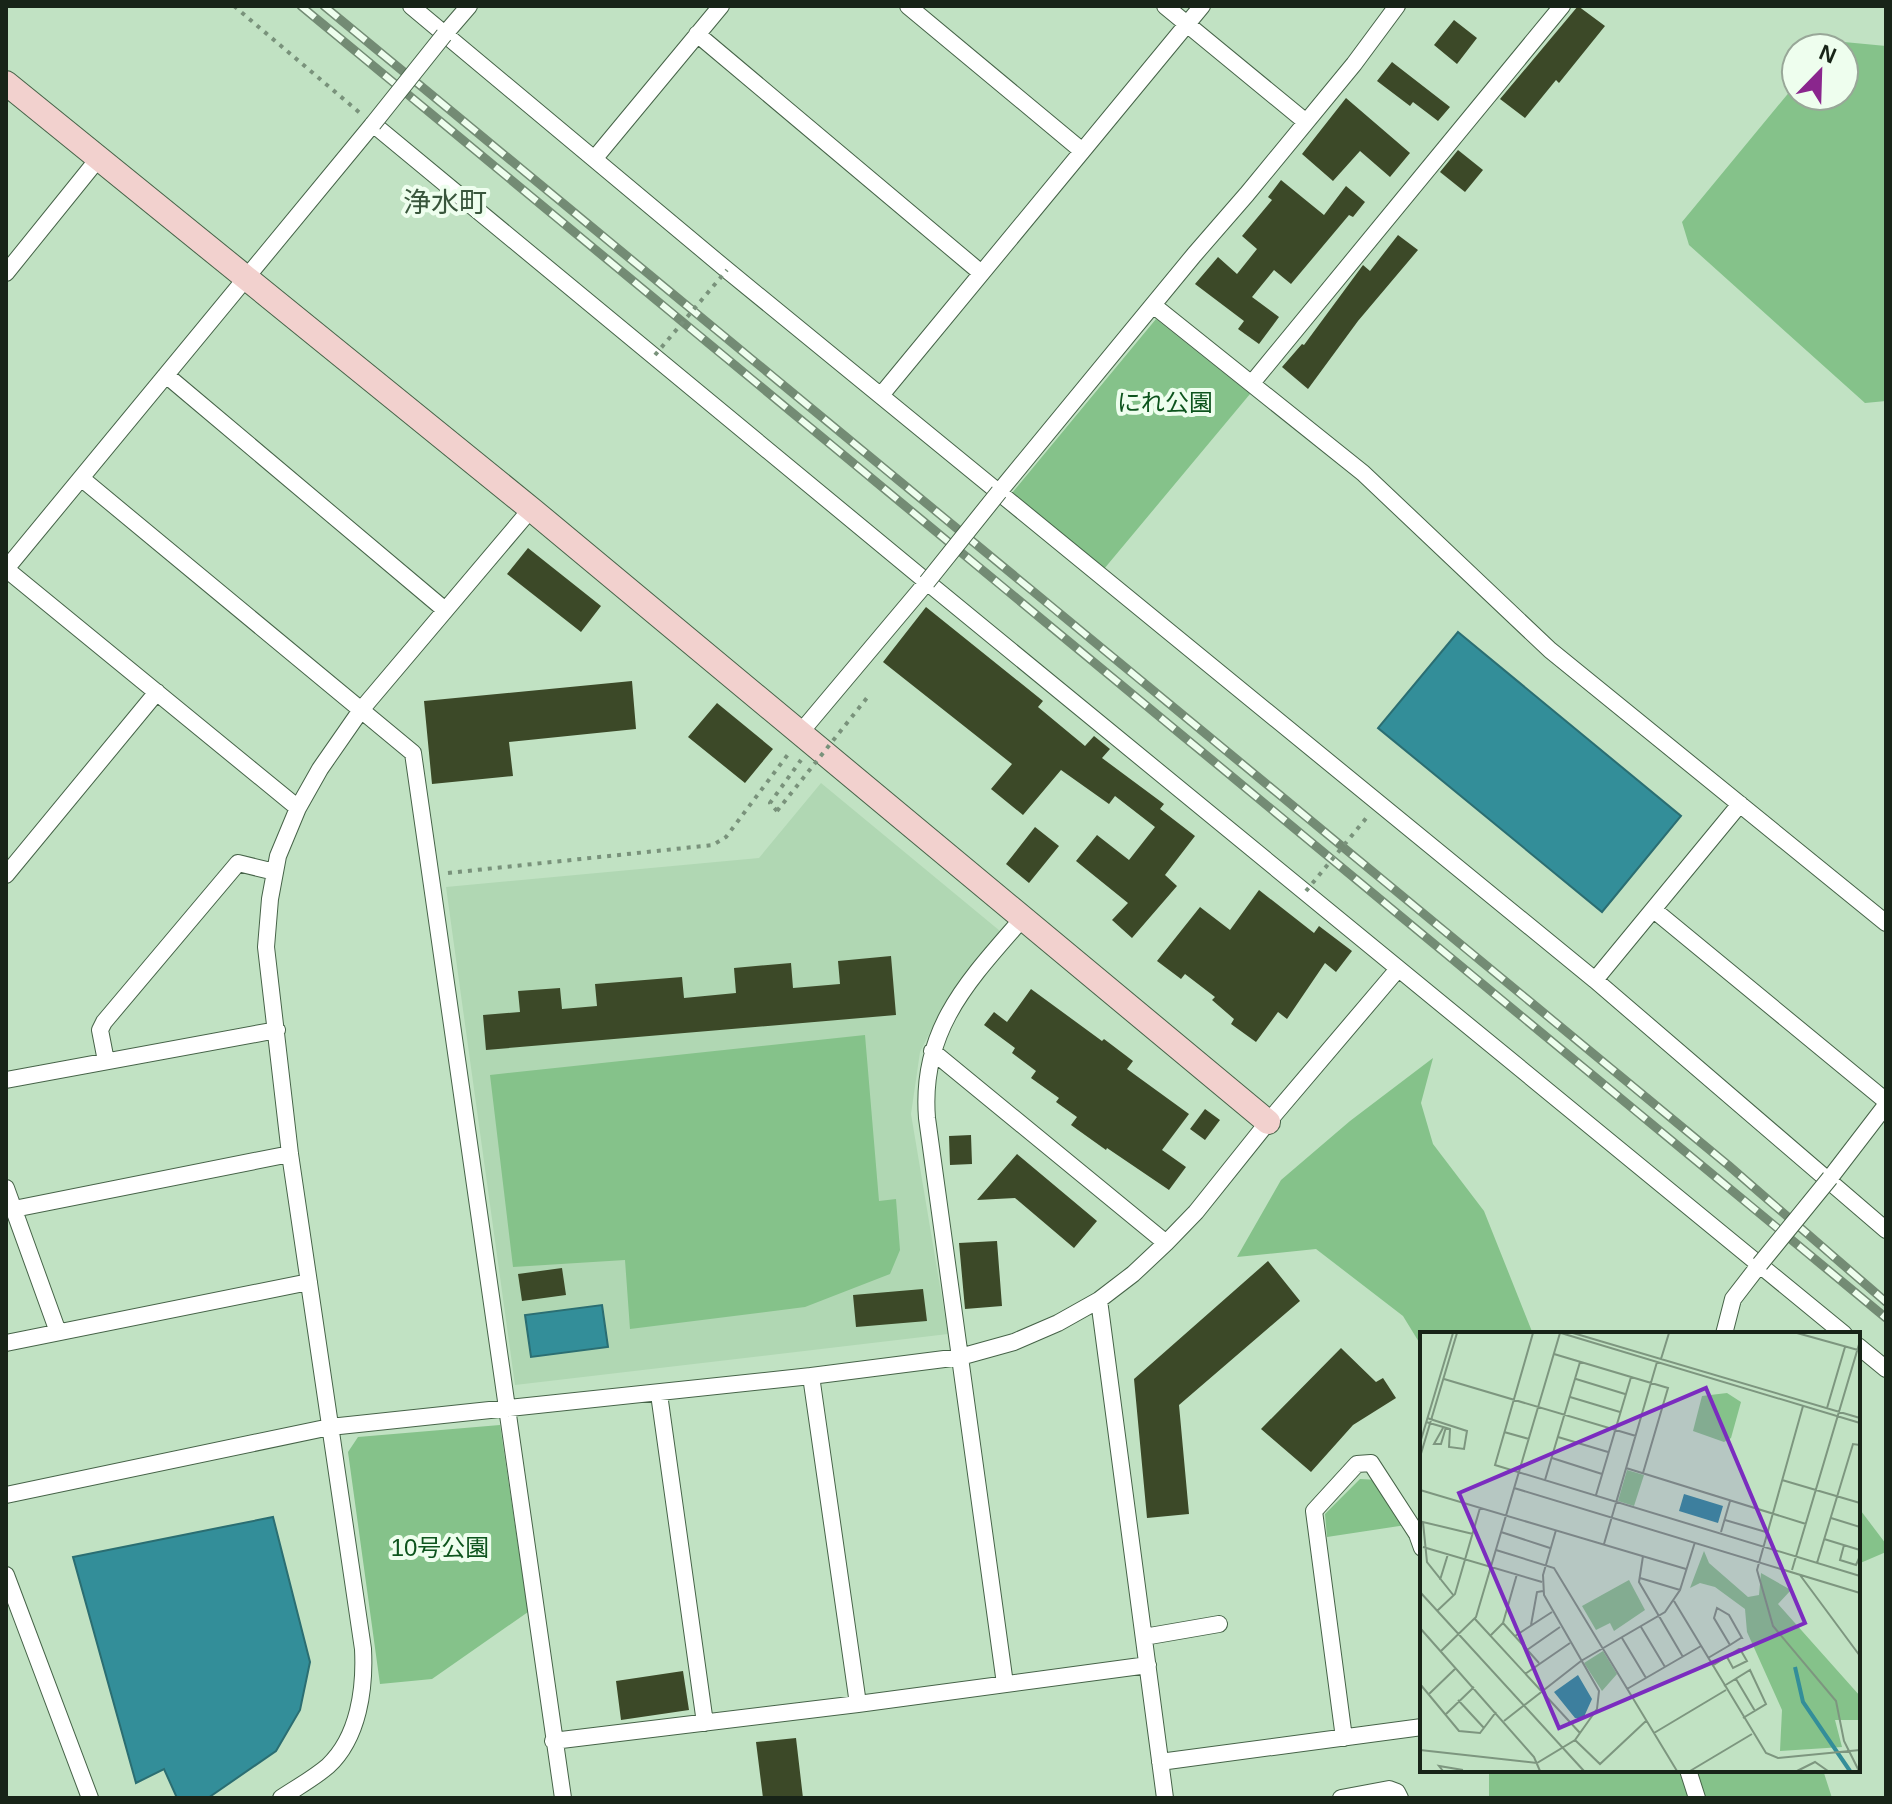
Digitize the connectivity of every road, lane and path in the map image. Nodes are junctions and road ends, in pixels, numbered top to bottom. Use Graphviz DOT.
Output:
graph roads {
  1 [pos="234,6"];
  2 [pos="411,6"];
  3 [pos="469,6"];
  4 [pos="721,6"];
  5 [pos="908,6"];
  6 [pos="1165,6"];
  7 [pos="1202,6"];
  8 [pos="1397,6"];
  9 [pos="1562,6"];
  10 [pos="1187,25"];
  11 [pos="697,34"];
  12 [pos="444,35"];
  13 [pos="6,83"];
  14 [pos="1306,122"];
  15 [pos="373,124"];
  16 [pos="1081,150"];
  17 [pos="595,158"];
  18 [pos="98,159"];
  19 [pos="727,270"];
  20 [pos="980,272"];
  21 [pos="6,273"];
  22 [pos="247,280"];
  23 [pos="1153,305"];
  24 [pos="655,355"];
  25 [pos="166,375"];
  26 [pos="1252,383"];
  27 [pos="882,394"];
  28 [pos="81,478"];
  29 [pos="999,492"];
  30 [pos="531,509"];
  31 [pos="6,569"];
  32 [pos="927,582"];
  33 [pos="445,610"];
  34 [pos="157,692"];
  35 [pos="870,694"];
  36 [pos="361,710"];
  37 [pos="796,741"];
  38 [pos="813,755"];
  39 [pos="1740,804"];
  40 [pos="298,808"];
  41 [pos="1368,816"];
  42 [pos="275,872"];
  43 [pos="6,875"];
  44 [pos="430,875"];
  45 [pos="1306,891"];
  46 [pos="1654,910"];
  47 [pos="1022,919"];
  48 [pos="1886,923"];
  49 [pos="1398,969"];
  50 [pos="1595,980"];
  51 [pos="277,1030"];
  52 [pos="932,1051"];
  53 [pos="106,1061"];
  54 [pos="6,1080"];
  55 [pos="1886,1103"];
  56 [pos="1268,1122"];
  57 [pos="290,1154"];
  58 [pos="1830,1178"];
  59 [pos="6,1188"];
  60 [pos="14,1209"];
  61 [pos="1886,1230"];
  62 [pos="1166,1243"];
  63 [pos="1760,1264"];
  64 [pos="309,1282"];
  65 [pos="1099,1300"];
  66 [pos="58,1332"];
  67 [pos="1725,1332"];
  68 [pos="1842,1332"];
  69 [pos="6,1343"];
  70 [pos="1860,1348"];
  71 [pos="960,1357"];
  72 [pos="1886,1369"];
  73 [pos="811,1376"];
  74 [pos="659,1394"];
  75 [pos="507,1409"];
  76 [pos="330,1427"];
  77 [pos="6,1495"];
  78 [pos="1420,1542"];
  79 [pos="6,1575"];
  80 [pos="1219,1624"];
  81 [pos="1144,1637"];
  82 [pos="1148,1665"];
  83 [pos="1005,1684"];
  84 [pos="858,1704"];
  85 [pos="705,1723"];
  86 [pos="1420,1727"];
  87 [pos="1344,1738"];
  88 [pos="553,1741"];
  89 [pos="1160,1762"];
  90 [pos="1689,1772"];
  91 [pos="90,1798"];
  92 [pos="281,1798"];
  93 [pos="563,1798"];
  94 [pos="1165,1798"];
  95 [pos="1341,1798"];
  96 [pos="1400,1798"];
  97 [pos="1697,1798"];
  1 -- 15 [label="path"];
  2 -- 12 [label="street"];
  3 -- 12 [label="street"];
  4 -- 11 [label="street"];
  5 -- 16 [label="street"];
  6 -- 10 [label="street"];
  7 -- 10 [label="street"];
  8 -- 14 [label="street"];
  9 -- 26 [label="street"];
  10 -- 14 [label="street"];
  10 -- 16 [label="street"];
  11 -- 17 [label="street"];
  11 -- 20 [label="street"];
  12 -- 15 [label="street, bridge"];
  12 -- 17 [label="street"];
  13 -- 18 [label="street"];
  14 -- 23 [label="street"];
  15 -- 22 [label="street"];
  15 -- 24 [label="street"];
  16 -- 20 [label="street"];
  17 -- 19 [label="street"];
  18 -- 21 [label="street"];
  18 -- 22 [label="street"];
  19 -- 24 [label="path, bridge"];
  19 -- 27 [label="street"];
  20 -- 27 [label="street"];
  22 -- 25 [label="street"];
  22 -- 30 [label="street"];
  23 -- 26 [label="street"];
  23 -- 29 [label="street"];
  24 -- 32 [label="street"];
  25 -- 28 [label="street"];
  25 -- 33 [label="street"];
  26 -- 39 [label="street"];
  27 -- 29 [label="street"];
  28 -- 31 [label="street"];
  28 -- 36 [label="street"];
  29 -- 32 [label="street, bridge"];
  29 -- 50 [label="street"];
  30 -- 33 [label="street"];
  30 -- 37 [label="street"];
  31 -- 34 [label="street"];
  32 -- 37 [label="street"];
  32 -- 45 [label="street"];
  33 -- 36 [label="street"];
  34 -- 40 [label="street"];
  34 -- 43 [label="street"];
  35 -- 38 [label="path, bridge"];
  36 -- 40 [label="street"];
  36 -- 44 [label="street"];
  37 -- 38 [label="street"];
  37 -- 44 [label="path"];
  38 -- 38 [label="path, bridge"];
  38 -- 47 [label="street"];
  39 -- 46 [label="street"];
  39 -- 48 [label="street"];
  40 -- 42 [label="street"];
  41 -- 45 [label="path, bridge"];
  42 -- 51 [label="street"];
  42 -- 53 [label="street"];
  44 -- 75 [label="street"];
  45 -- 49 [label="street"];
  46 -- 50 [label="street"];
  46 -- 55 [label="street"];
  47 -- 52 [label="street"];
  47 -- 56 [label="street"];
  49 -- 56 [label="street"];
  49 -- 63 [label="street"];
  50 -- 58 [label="street"];
  51 -- 53 [label="street"];
  51 -- 57 [label="street"];
  52 -- 62 [label="street"];
  52 -- 71 [label="street"];
  53 -- 54 [label="street"];
  55 -- 58 [label="street"];
  56 -- 62 [label="street"];
  57 -- 60 [label="street"];
  57 -- 64 [label="street"];
  58 -- 61 [label="street"];
  58 -- 63 [label="street, bridge"];
  59 -- 60 [label="street"];
  60 -- 66 [label="street"];
  62 -- 65 [label="street"];
  63 -- 67 [label="street"];
  63 -- 68 [label="street"];
  64 -- 66 [label="street"];
  64 -- 76 [label="street"];
  65 -- 71 [label="street"];
  65 -- 81 [label="street"];
  66 -- 69 [label="street"];
  70 -- 72 [label="street"];
  71 -- 73 [label="street"];
  71 -- 83 [label="street"];
  73 -- 74 [label="street"];
  73 -- 84 [label="street"];
  74 -- 75 [label="street"];
  74 -- 85 [label="street"];
  75 -- 76 [label="street"];
  75 -- 88 [label="street"];
  76 -- 77 [label="street"];
  76 -- 92 [label="street"];
  78 -- 87 [label="street"];
  79 -- 91 [label="street"];
  80 -- 81 [label="street"];
  81 -- 82 [label="street"];
  82 -- 83 [label="street"];
  82 -- 89 [label="street"];
  83 -- 84 [label="street"];
  84 -- 85 [label="street"];
  85 -- 88 [label="street"];
  86 -- 87 [label="street"];
  87 -- 89 [label="street"];
  88 -- 93 [label="street"];
  89 -- 94 [label="street"];
  90 -- 97 [label="street"];
  95 -- 96 [label="street"];
}
